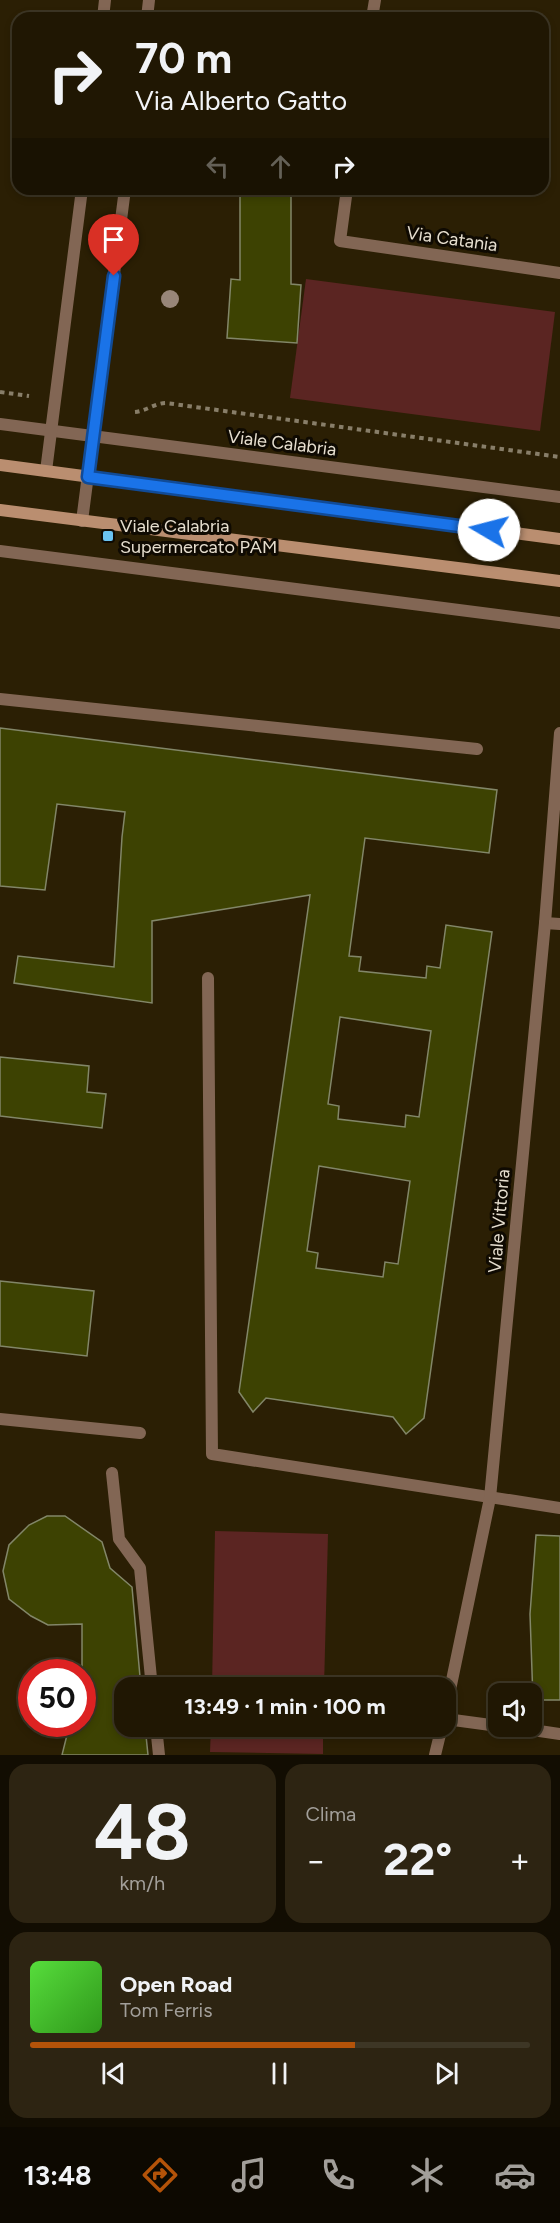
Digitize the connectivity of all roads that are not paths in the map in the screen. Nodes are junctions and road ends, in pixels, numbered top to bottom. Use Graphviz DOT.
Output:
graph roads {
  1 [pos="81,195"];
  2 [pos="124,195"];
  3 [pos="346,195"];
  4 [pos="560,273"];
  5 [pos="0,424"];
  6 [pos="51,431"];
  7 [pos="94,437"];
  8 [pos="0,465"];
  9 [pos="46,471"];
  10 [pos="88,477"];
  11 [pos="560,497"];
  12 [pos="0,510"];
  13 [pos="82,521"];
  14 [pos="560,539"];
  15 [pos="0,551"];
  16 [pos="560,581"];
  17 [pos="560,623"];
  18 [pos="0,699"];
  19 [pos="560,733"];
  20 [pos="477,749"];
  21 [pos="545,923"];
  22 [pos="560,924"];
  23 [pos="208,978"];
  24 [pos="0,1419"];
  25 [pos="140,1433"];
  26 [pos="112,1473"];
  27 [pos="490,1498"];
  28 [pos="560,1508"];
  29 [pos="151,1677"];
  30 [pos="452,1677"];
  31 [pos="456,1720"];
  32 [pos="488,1725"];
  33 [pos="542,1731"];
  34 [pos="560,1734"];
  35 [pos="157,1737"];
  36 [pos="439,1737"];
  37 [pos="159,1755"];
  38 [pos="435,1755"];
  1 -- 6 [label="street"];
  2 -- 7 [label="street"];
  3 -- 4 [label="street, Via Catania"];
  5 -- 6 [label="street, Viale Calabria"];
  6 -- 7 [label="street, Viale Calabria"];
  6 -- 9 [label="street"];
  7 -- 10 [label="street"];
  7 -- 11 [label="street, Viale Calabria"];
  8 -- 9 [label="main road"];
  9 -- 10 [label="main road"];
  10 -- 13 [label="street"];
  10 -- 14 [label="main road"];
  12 -- 13 [label="main road"];
  13 -- 16 [label="main road"];
  15 -- 17 [label="street"];
  18 -- 20 [label="street"];
  19 -- 21 [label="street, Viale Vittoria"];
  21 -- 22 [label="street"];
  21 -- 27 [label="street, Viale Vittoria"];
  23 -- 27 [label="street"];
  24 -- 25 [label="street"];
  26 -- 29 [label="street"];
  27 -- 28 [label="street"];
  27 -- 30 [label="street, Viale Vittoria"];
  31 -- 32 [label="street"];
  33 -- 34 [label="street"];
  35 -- 37 [label="street"];
  36 -- 38 [label="street"];
}
